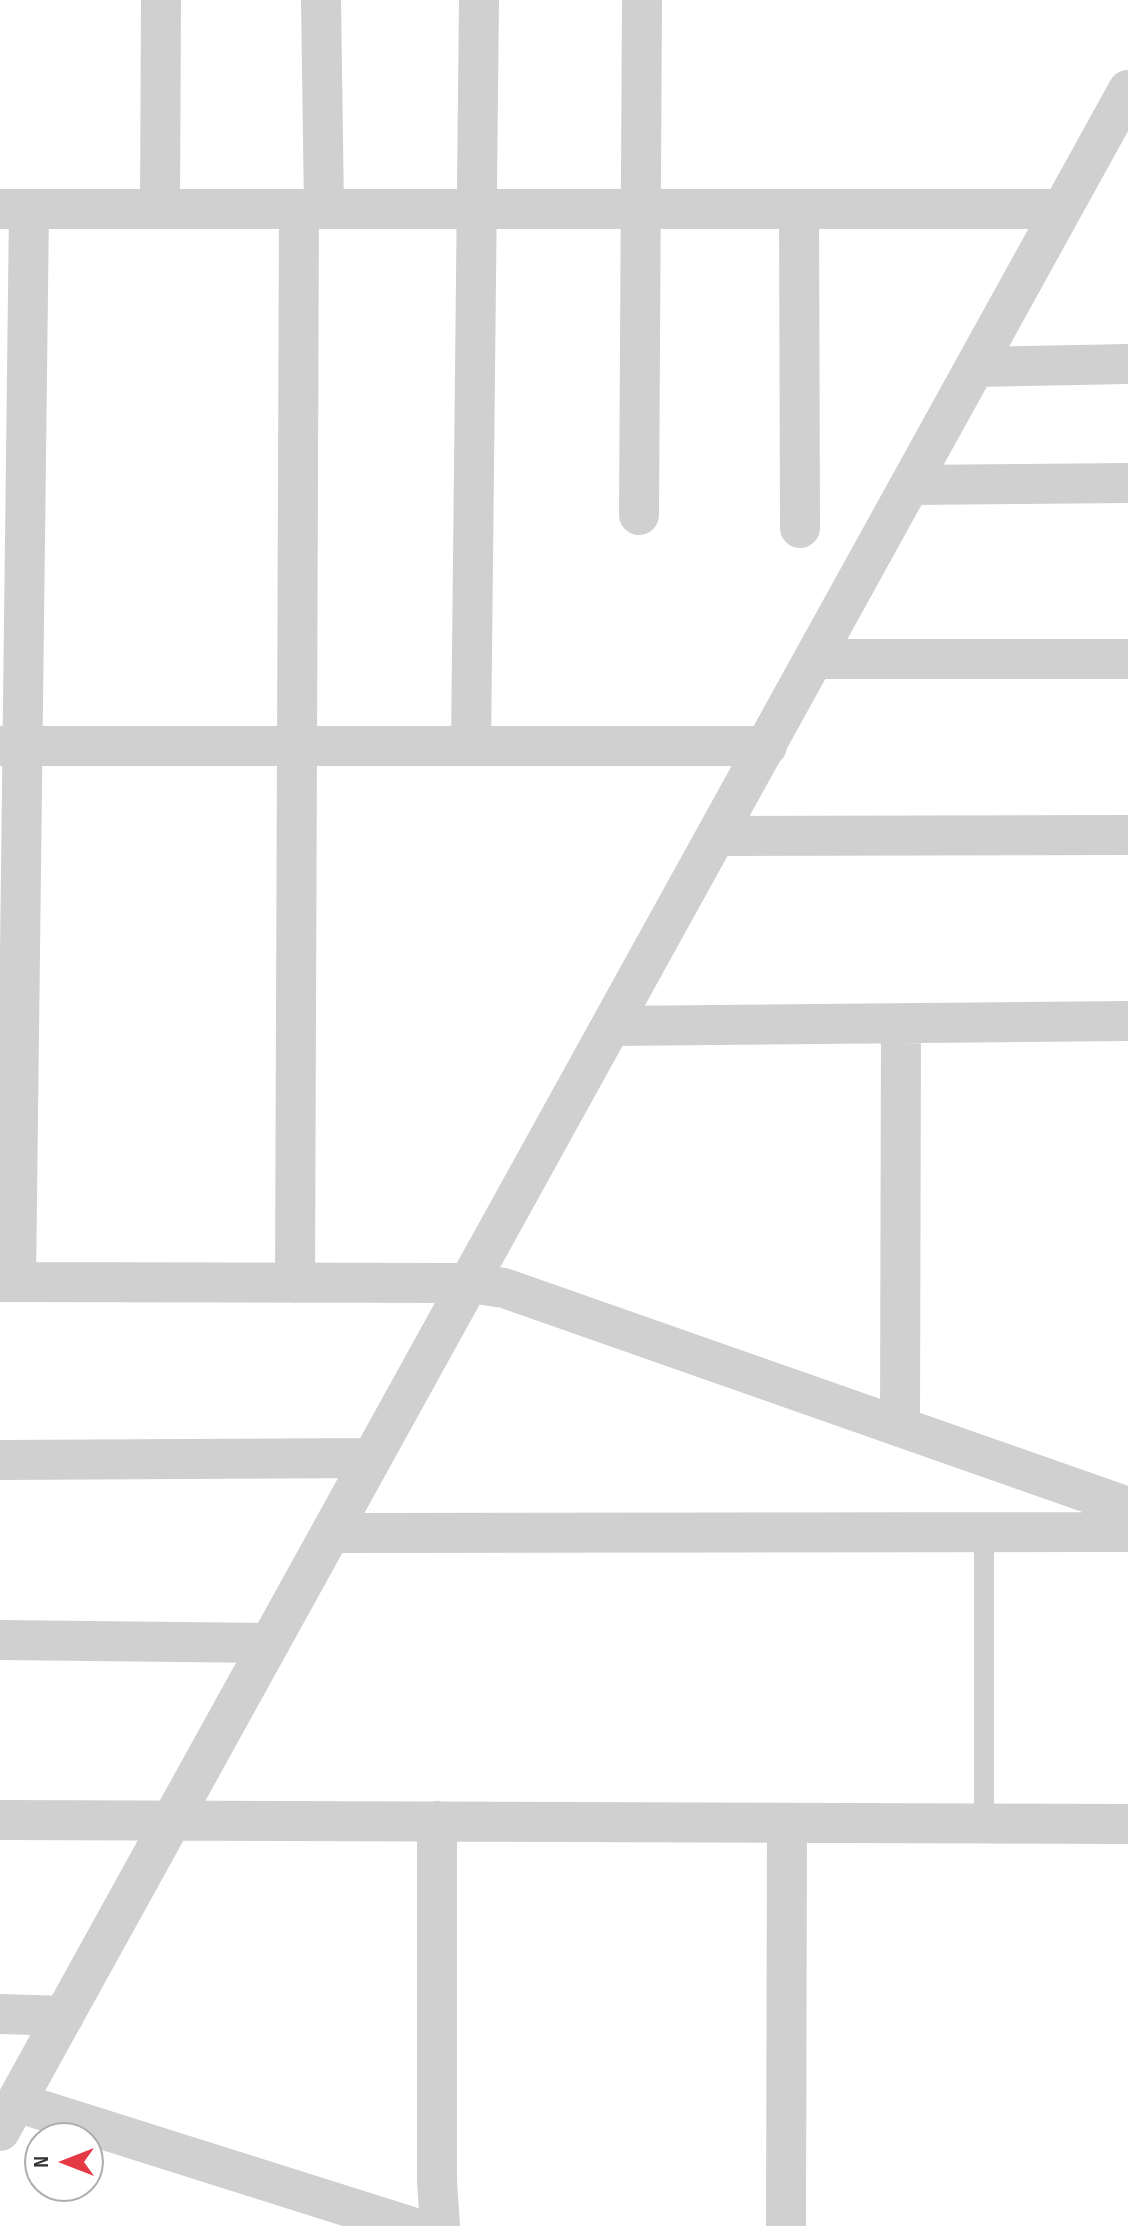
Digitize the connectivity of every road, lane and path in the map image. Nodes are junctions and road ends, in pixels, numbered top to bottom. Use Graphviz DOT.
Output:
graph roads {
  1 [pos="161,0"];
  2 [pos="321,0"];
  3 [pos="479,0"];
  4 [pos="642,0"];
  5 [pos="1128,90"];
  6 [pos="14,209"];
  7 [pos="160,209"];
  8 [pos="311,209"];
  9 [pos="477,209"];
  10 [pos="642,209"];
  11 [pos="799,209"];
  12 [pos="1062,209"];
  13 [pos="1128,364"];
  14 [pos="975,367"];
  15 [pos="1128,483"];
  16 [pos="910,485"];
  17 [pos="639,515"];
  18 [pos="800,528"];
  19 [pos="814,659"];
  20 [pos="1128,659"];
  21 [pos="11,746"];
  22 [pos="297,746"];
  23 [pos="471,746"];
  24 [pos="767,746"];
  25 [pos="1128,835"];
  26 [pos="717,836"];
  27 [pos="1128,1021"];
  28 [pos="901,1023"];
  29 [pos="612,1026"];
  30 [pos="8,1282"];
  31 [pos="295,1283"];
  32 [pos="470,1283"];
  33 [pos="900,1427"];
  34 [pos="372,1458"];
  35 [pos="0,1460"];
  36 [pos="1128,1507"];
  37 [pos="984,1532"];
  38 [pos="1128,1532"];
  39 [pos="331,1533"];
  40 [pos="0,1640"];
  41 [pos="270,1643"];
  42 [pos="0,1820"];
  43 [pos="172,1820"];
  44 [pos="437,1821"];
  45 [pos="787,1823"];
  46 [pos="984,1823"];
  47 [pos="1128,1824"];
  48 [pos="0,2014"];
  49 [pos="64,2016"];
  50 [pos="8,2117"];
  51 [pos="409,2226"];
  52 [pos="440,2226"];
  53 [pos="786,2226"];
  1 -- 7 [label="street"];
  2 -- 8 [label="street"];
  3 -- 9 [label="street"];
  4 -- 10 [label="street"];
  5 -- 12 [label="street"];
  6 -- 7 [label="street"];
  6 -- 21 [label="street"];
  7 -- 8 [label="street"];
  8 -- 9 [label="street"];
  8 -- 22 [label="street"];
  9 -- 10 [label="street"];
  9 -- 23 [label="street"];
  10 -- 11 [label="street"];
  10 -- 17 [label="street"];
  11 -- 12 [label="street"];
  11 -- 18 [label="street"];
  12 -- 14 [label="street"];
  13 -- 14 [label="street"];
  14 -- 16 [label="street"];
  15 -- 16 [label="street"];
  16 -- 19 [label="street"];
  19 -- 20 [label="street"];
  19 -- 24 [label="street"];
  21 -- 22 [label="street"];
  21 -- 30 [label="street"];
  22 -- 23 [label="street"];
  22 -- 31 [label="street"];
  23 -- 24 [label="street"];
  24 -- 26 [label="street"];
  25 -- 26 [label="street"];
  26 -- 29 [label="street"];
  27 -- 28 [label="street"];
  28 -- 29 [label="street"];
  28 -- 33 [label="street"];
  29 -- 32 [label="street"];
  30 -- 31 [label="street"];
  31 -- 32 [label="street"];
  32 -- 33 [label="street"];
  32 -- 34 [label="street"];
  33 -- 36 [label="street"];
  34 -- 35 [label="street"];
  34 -- 39 [label="street"];
  37 -- 38 [label="street"];
  37 -- 39 [label="street"];
  37 -- 46 [label="lane"];
  39 -- 41 [label="street"];
  40 -- 41 [label="street"];
  41 -- 43 [label="street"];
  42 -- 43 [label="street"];
  43 -- 44 [label="street"];
  43 -- 49 [label="street"];
  44 -- 45 [label="street"];
  44 -- 52 [label="street"];
  45 -- 46 [label="street"];
  45 -- 53 [label="street"];
  46 -- 47 [label="street"];
  48 -- 49 [label="street"];
  49 -- 50 [label="street"];
  50 -- 51 [label="street"];
}
